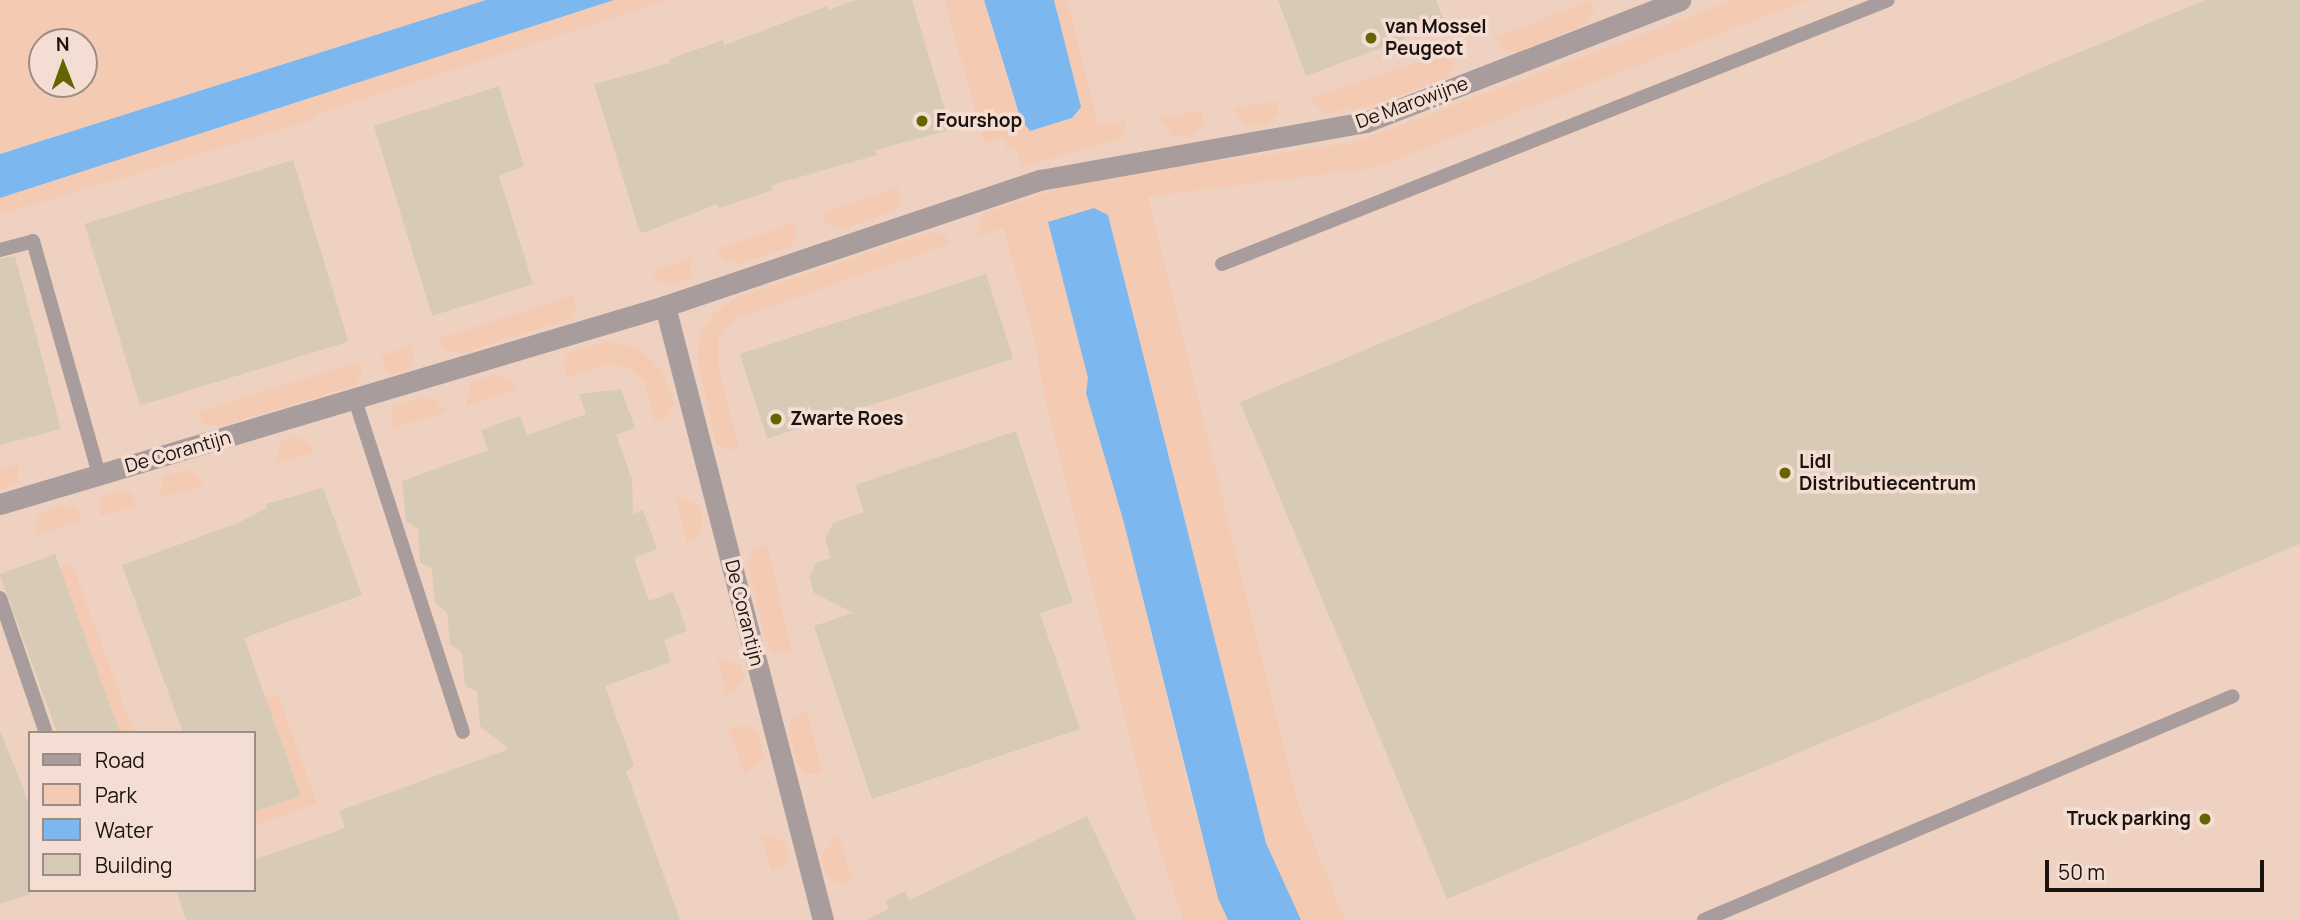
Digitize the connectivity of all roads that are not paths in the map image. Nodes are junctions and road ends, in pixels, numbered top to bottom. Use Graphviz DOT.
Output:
graph roads {
  1 [pos="1680,0"];
  2 [pos="1888,0"];
  3 [pos="1090,167"];
  4 [pos="0,250"];
  5 [pos="1222,264"];
  6 [pos="665,306"];
  7 [pos="355,400"];
  8 [pos="99,475"];
  9 [pos="0,504"];
  10 [pos="0,598"];
  11 [pos="2232,696"];
  12 [pos="45,731"];
  13 [pos="463,732"];
  14 [pos="823,920"];
  15 [pos="1704,920"];
  1 -- 3 [label="street, De Marowijne"];
  2 -- 5 [label="lane"];
  3 -- 6 [label="street, De Corantijn"];
  4 -- 8 [label="lane"];
  6 -- 7 [label="street, De Corantijn"];
  6 -- 14 [label="street, De Corantijn"];
  7 -- 8 [label="street, De Corantijn"];
  7 -- 13 [label="lane"];
  8 -- 9 [label="street, De Corantijn"];
  10 -- 12 [label="lane"];
  11 -- 15 [label="lane"];
}
